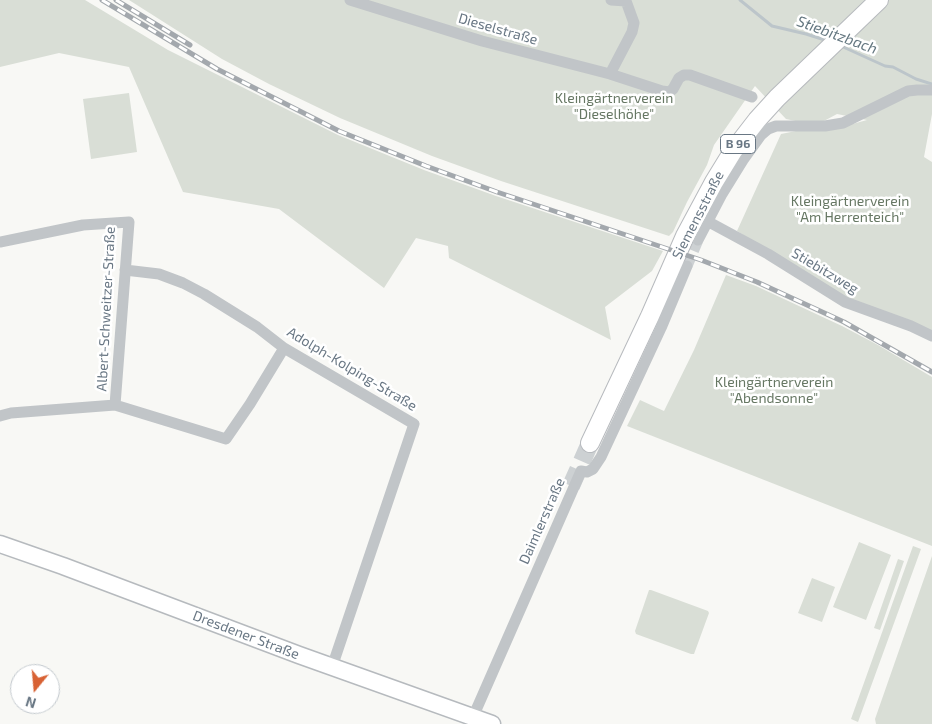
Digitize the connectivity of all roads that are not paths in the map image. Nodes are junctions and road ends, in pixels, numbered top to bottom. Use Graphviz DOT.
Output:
graph roads {
  1 [pos="350,0"];
  2 [pos="610,0"];
  3 [pos="879,0"];
  4 [pos="610,74"];
  5 [pos="932,90"];
  6 [pos="752,97"];
  7 [pos="707,221"];
  8 [pos="698,240"];
  9 [pos="0,242"];
  10 [pos="686,266"];
  11 [pos="125,270"];
  12 [pos="932,336"];
  13 [pos="284,348"];
  14 [pos="115,405"];
  15 [pos="0,416"];
  16 [pos="590,443"];
  17 [pos="0,544"];
  18 [pos="332,667"];
  19 [pos="473,717"];
  20 [pos="492,724"];
  1 -- 4 [label="street, Dieselstraße"];
  2 -- 4 [label="street"];
  3 -- 16 [label="main road, Siemensstraße / B 96"];
  4 -- 6 [label="street, Dieselstraße"];
  5 -- 7 [label="street"];
  7 -- 8 [label="street"];
  7 -- 12 [label="street, Stiebitzweg"];
  9 -- 11 [label="street, Albert-Schweitzer-Straße"];
  10 -- 19 [label="street, Daimlerstraße"];
  11 -- 13 [label="street, Adolph-Kolping-Straße"];
  11 -- 14 [label="street, Albert-Schweitzer-Straße"];
  13 -- 14 [label="street"];
  13 -- 18 [label="street, Adolph-Kolping-Straße"];
  14 -- 15 [label="street"];
  17 -- 18 [label="main road, Dresdener Straße"];
  18 -- 19 [label="main road, Dresdener Straße"];
  19 -- 20 [label="main road, Dresdener Straße"];
}
